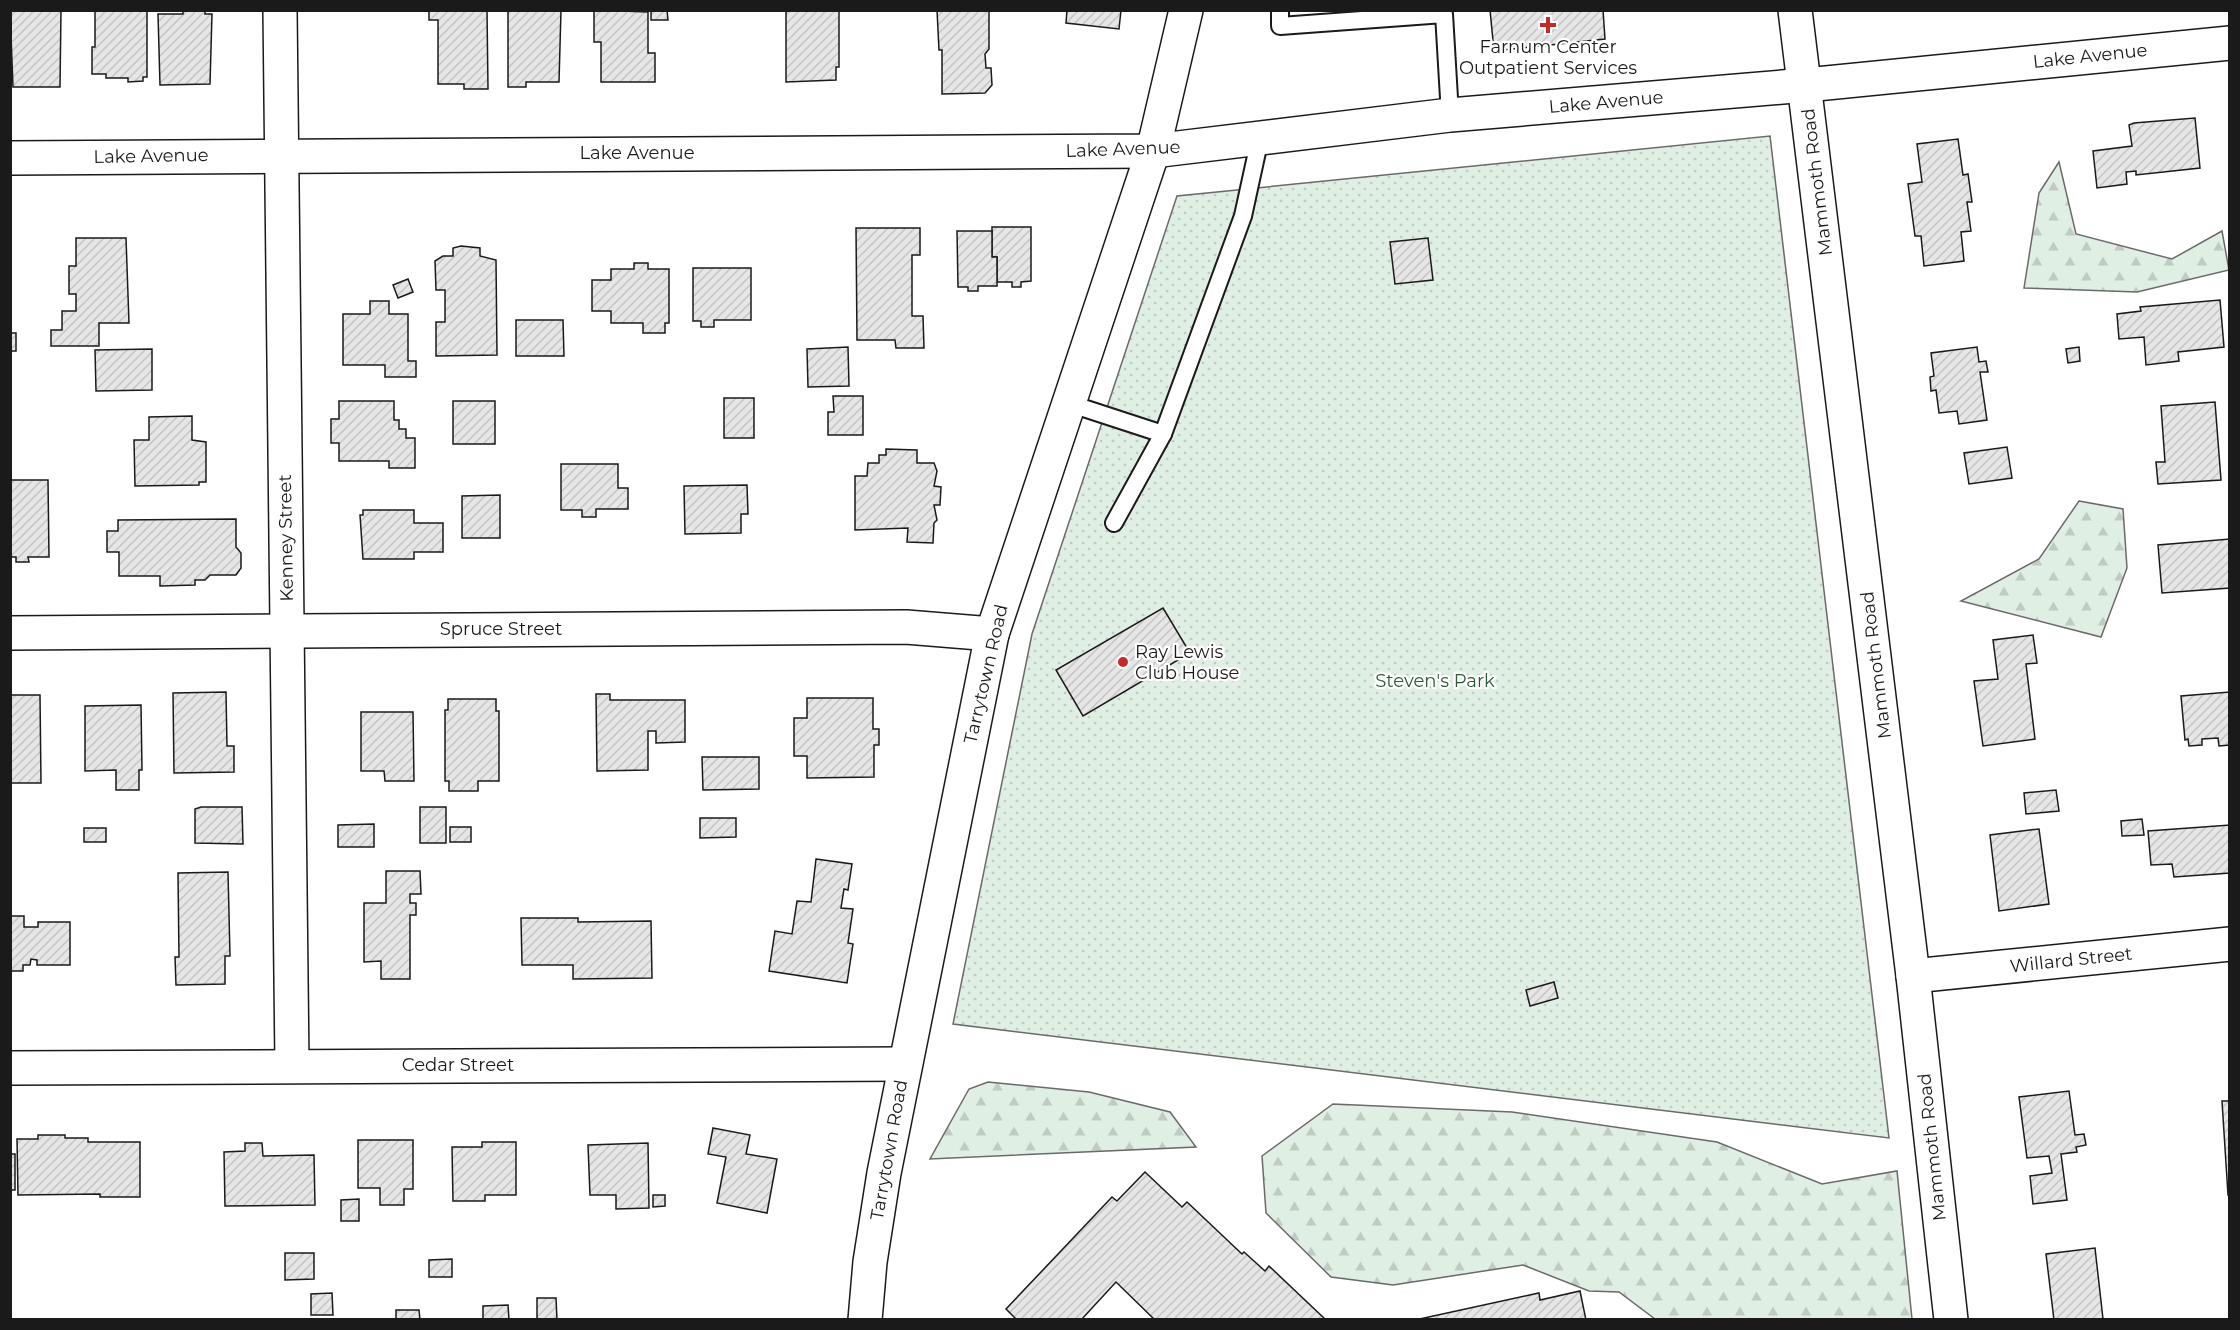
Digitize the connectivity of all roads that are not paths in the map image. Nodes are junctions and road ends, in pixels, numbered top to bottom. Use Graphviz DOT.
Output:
graph roads {
  1 [pos="280,10"];
  2 [pos="1186,10"];
  3 [pos="1280,10"];
  4 [pos="1795,10"];
  5 [pos="2229,43"];
  6 [pos="1806,85"];
  7 [pos="1450,115"];
  8 [pos="1260,138"];
  9 [pos="1153,151"];
  10 [pos="281,155"];
  11 [pos="10,158"];
  12 [pos="1068,403"];
  13 [pos="1163,434"];
  14 [pos="1114,523"];
  15 [pos="287,631"];
  16 [pos="10,633"];
  17 [pos="992,633"];
  18 [pos="2229,944"];
  19 [pos="1913,976"];
  20 [pos="905,1064"];
  21 [pos="292,1065"];
  22 [pos="10,1068"];
  23 [pos="865,1320"];
  24 [pos="1951,1320"];
  1 -- 10 [label="street, Kenney Street"];
  2 -- 9 [label="street, Tarrytown Road"];
  3 -- 7 [label="lane"];
  4 -- 6 [label="street, Mammoth Road"];
  5 -- 6 [label="street, Lake Avenue"];
  6 -- 7 [label="street, Lake Avenue"];
  6 -- 19 [label="street, Mammoth Road"];
  7 -- 8 [label="street, Lake Avenue"];
  8 -- 9 [label="street, Lake Avenue"];
  8 -- 13 [label="lane"];
  9 -- 10 [label="street, Lake Avenue"];
  9 -- 12 [label="street, Tarrytown Road"];
  10 -- 11 [label="street, Lake Avenue"];
  10 -- 15 [label="street, Kenney Street"];
  12 -- 13 [label="lane"];
  12 -- 17 [label="street, Tarrytown Road"];
  13 -- 14 [label="lane"];
  15 -- 16 [label="street, Spruce Street"];
  15 -- 17 [label="street, Spruce Street"];
  15 -- 21 [label="street, Kenney Street"];
  17 -- 20 [label="street, Tarrytown Road"];
  18 -- 19 [label="street, Willard Street"];
  19 -- 24 [label="street, Mammoth Road"];
  20 -- 21 [label="street, Cedar Street"];
  20 -- 23 [label="street, Tarrytown Road"];
  21 -- 22 [label="street, Cedar Street"];
}
